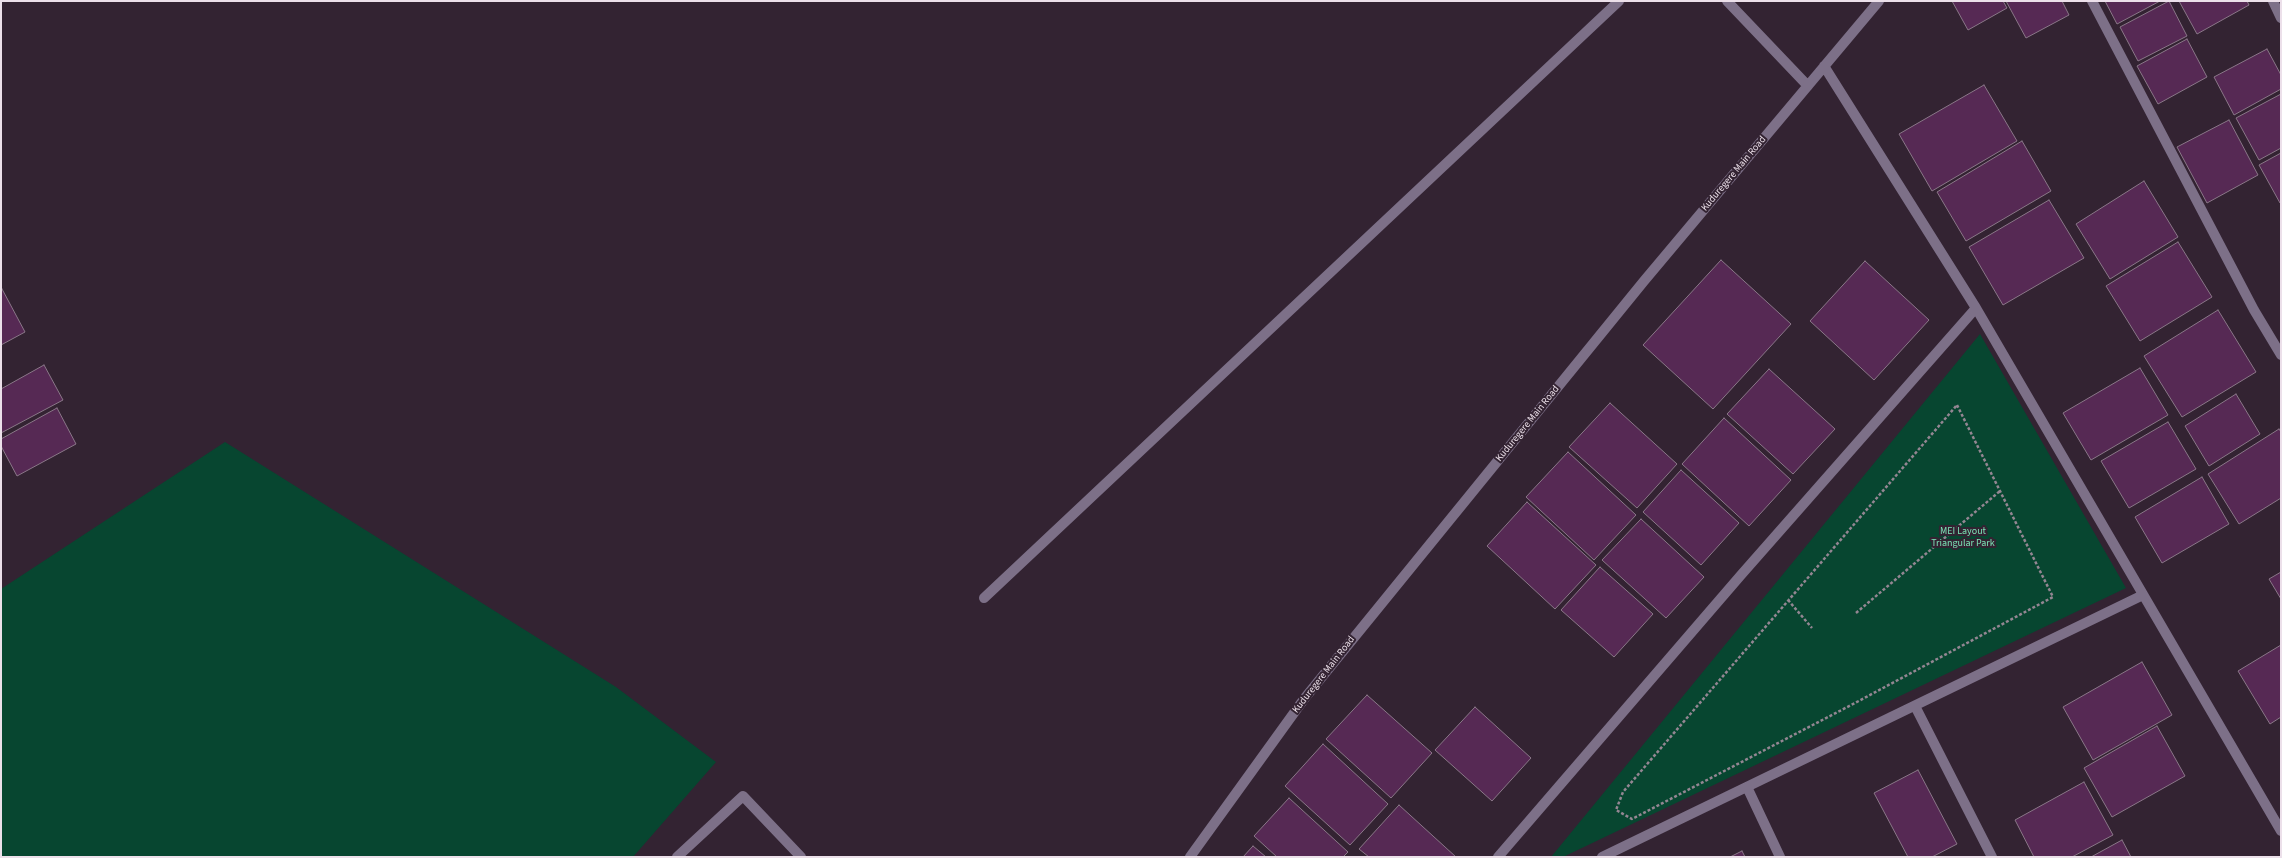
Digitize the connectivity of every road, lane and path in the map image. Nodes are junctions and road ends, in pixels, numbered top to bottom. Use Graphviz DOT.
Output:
graph roads {
  1 [pos="1619,1"];
  2 [pos="1727,1"];
  3 [pos="1879,1"];
  4 [pos="2092,1"];
  5 [pos="2273,1"];
  6 [pos="2281,18"];
  7 [pos="1824,66"];
  8 [pos="1808,86"];
  9 [pos="1976,308"];
  10 [pos="2281,354"];
  11 [pos="2000,491"];
  12 [pos="2143,595"];
  13 [pos="984,598"];
  14 [pos="1788,600"];
  15 [pos="1856,613"];
  16 [pos="1812,628"];
  17 [pos="1916,706"];
  18 [pos="1747,787"];
  19 [pos="2281,831"];
  20 [pos="677,857"];
  21 [pos="801,857"];
  22 [pos="1190,857"];
  23 [pos="1498,857"];
  24 [pos="1602,857"];
  25 [pos="1780,857"];
  26 [pos="1992,857"];
  1 -- 13 [label="street"];
  2 -- 8 [label="street"];
  3 -- 7 [label="street, Kuduregere Main Road"];
  4 -- 10 [label="street"];
  5 -- 6 [label="street"];
  7 -- 8 [label="street, Kuduregere Main Road"];
  7 -- 9 [label="street"];
  8 -- 22 [label="street, Kuduregere Main Road"];
  9 -- 12 [label="street"];
  9 -- 23 [label="street"];
  11 -- 14 [label="path"];
  11 -- 14 [label="path"];
  11 -- 15 [label="path"];
  12 -- 17 [label="street"];
  12 -- 19 [label="street"];
  14 -- 16 [label="path"];
  17 -- 18 [label="street"];
  17 -- 26 [label="street"];
  18 -- 24 [label="street"];
  18 -- 25 [label="street"];
  20 -- 21 [label="street"];
}
